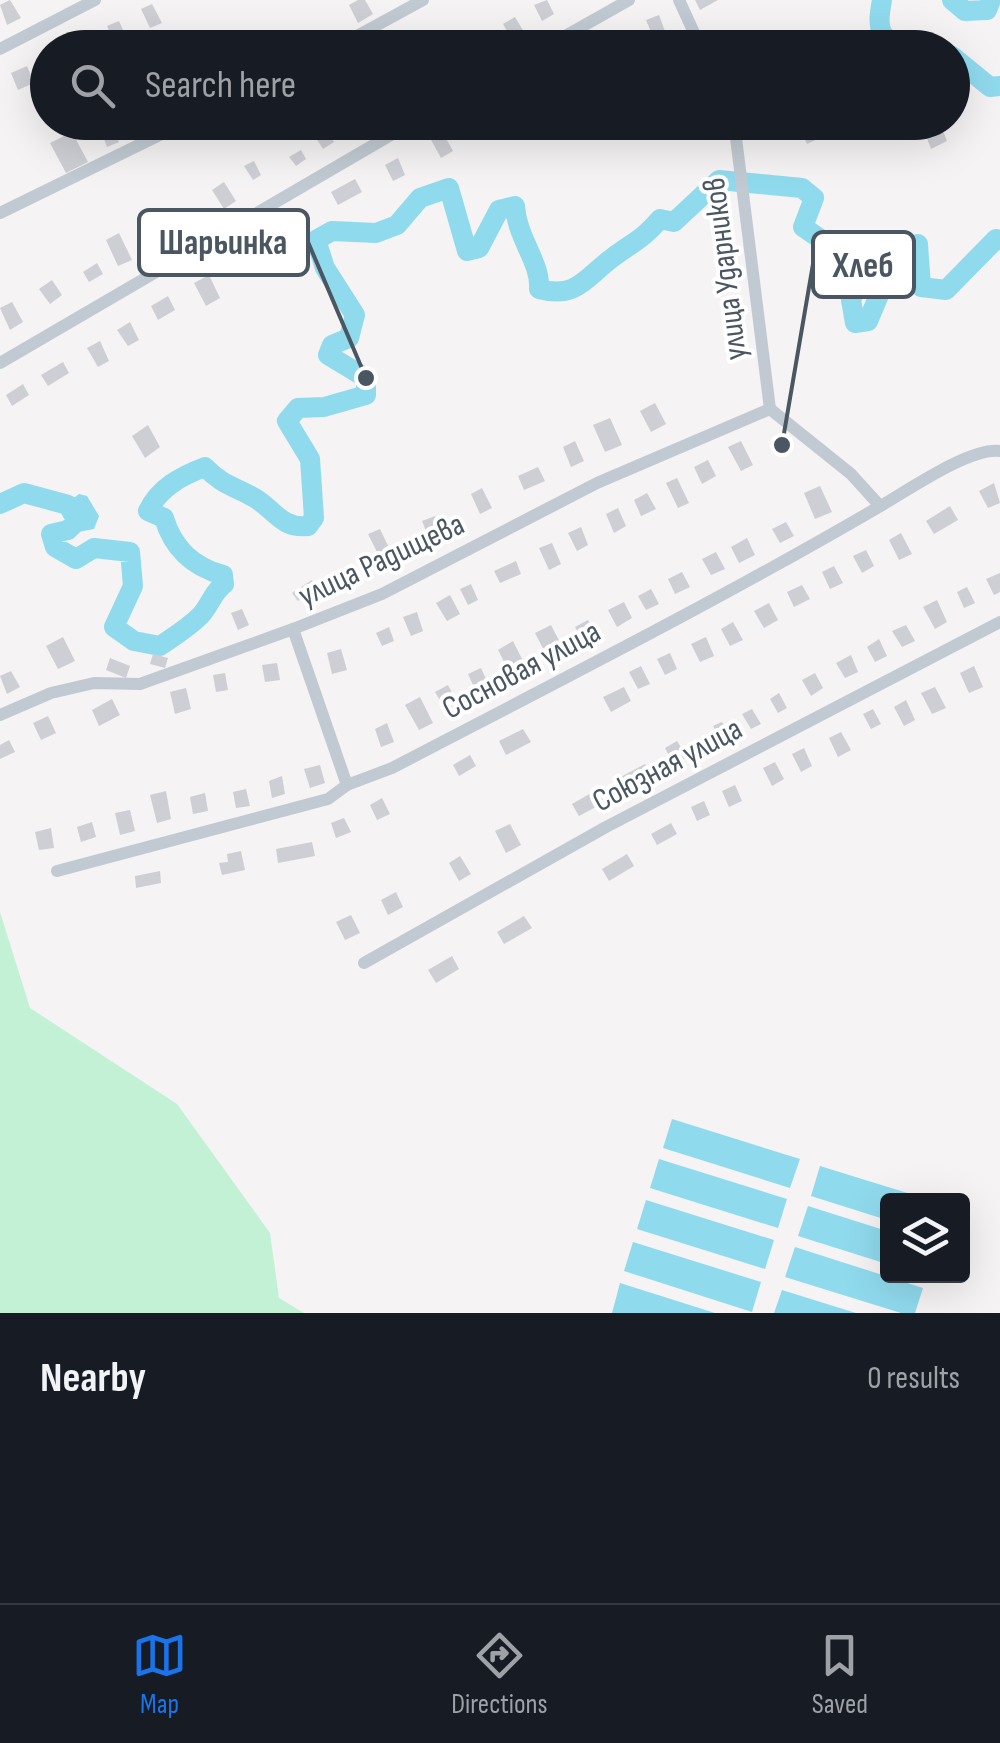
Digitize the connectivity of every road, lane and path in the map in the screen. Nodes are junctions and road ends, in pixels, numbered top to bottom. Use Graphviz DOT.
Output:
graph roads {
  1 [pos="95,0"];
  2 [pos="422,0"];
  3 [pos="628,0"];
  4 [pos="679,0"];
  5 [pos="37,30"];
  6 [pos="368,30"];
  7 [pos="576,30"];
  8 [pos="692,30"];
  9 [pos="30,34"];
  10 [pos="0,49"];
  11 [pos="149,140"];
  12 [pos="382,140"];
  13 [pos="738,140"];
  14 [pos="0,213"];
  15 [pos="0,363"];
  16 [pos="770,408"];
  17 [pos="1000,451"];
  18 [pos="880,506"];
  19 [pos="1000,622"];
  20 [pos="292,630"];
  21 [pos="0,715"];
  22 [pos="347,785"];
  23 [pos="57,870"];
  24 [pos="364,963"];
  1 -- 5 [label="street"];
  2 -- 6 [label="street"];
  3 -- 7 [label="street"];
  4 -- 8 [label="street"];
  9 -- 10 [label="street"];
  11 -- 14 [label="street"];
  12 -- 15 [label="street"];
  13 -- 16 [label="street, улица Ударников"];
  16 -- 18 [label="street"];
  16 -- 20 [label="street, улица Радищева"];
  17 -- 18 [label="street, Сосновая улица"];
  18 -- 22 [label="street, Сосновая улица"];
  19 -- 24 [label="street, Союзная улица"];
  20 -- 21 [label="street, улица Радищева"];
  20 -- 22 [label="street"];
  22 -- 23 [label="street, Сосновая улица"];
}
